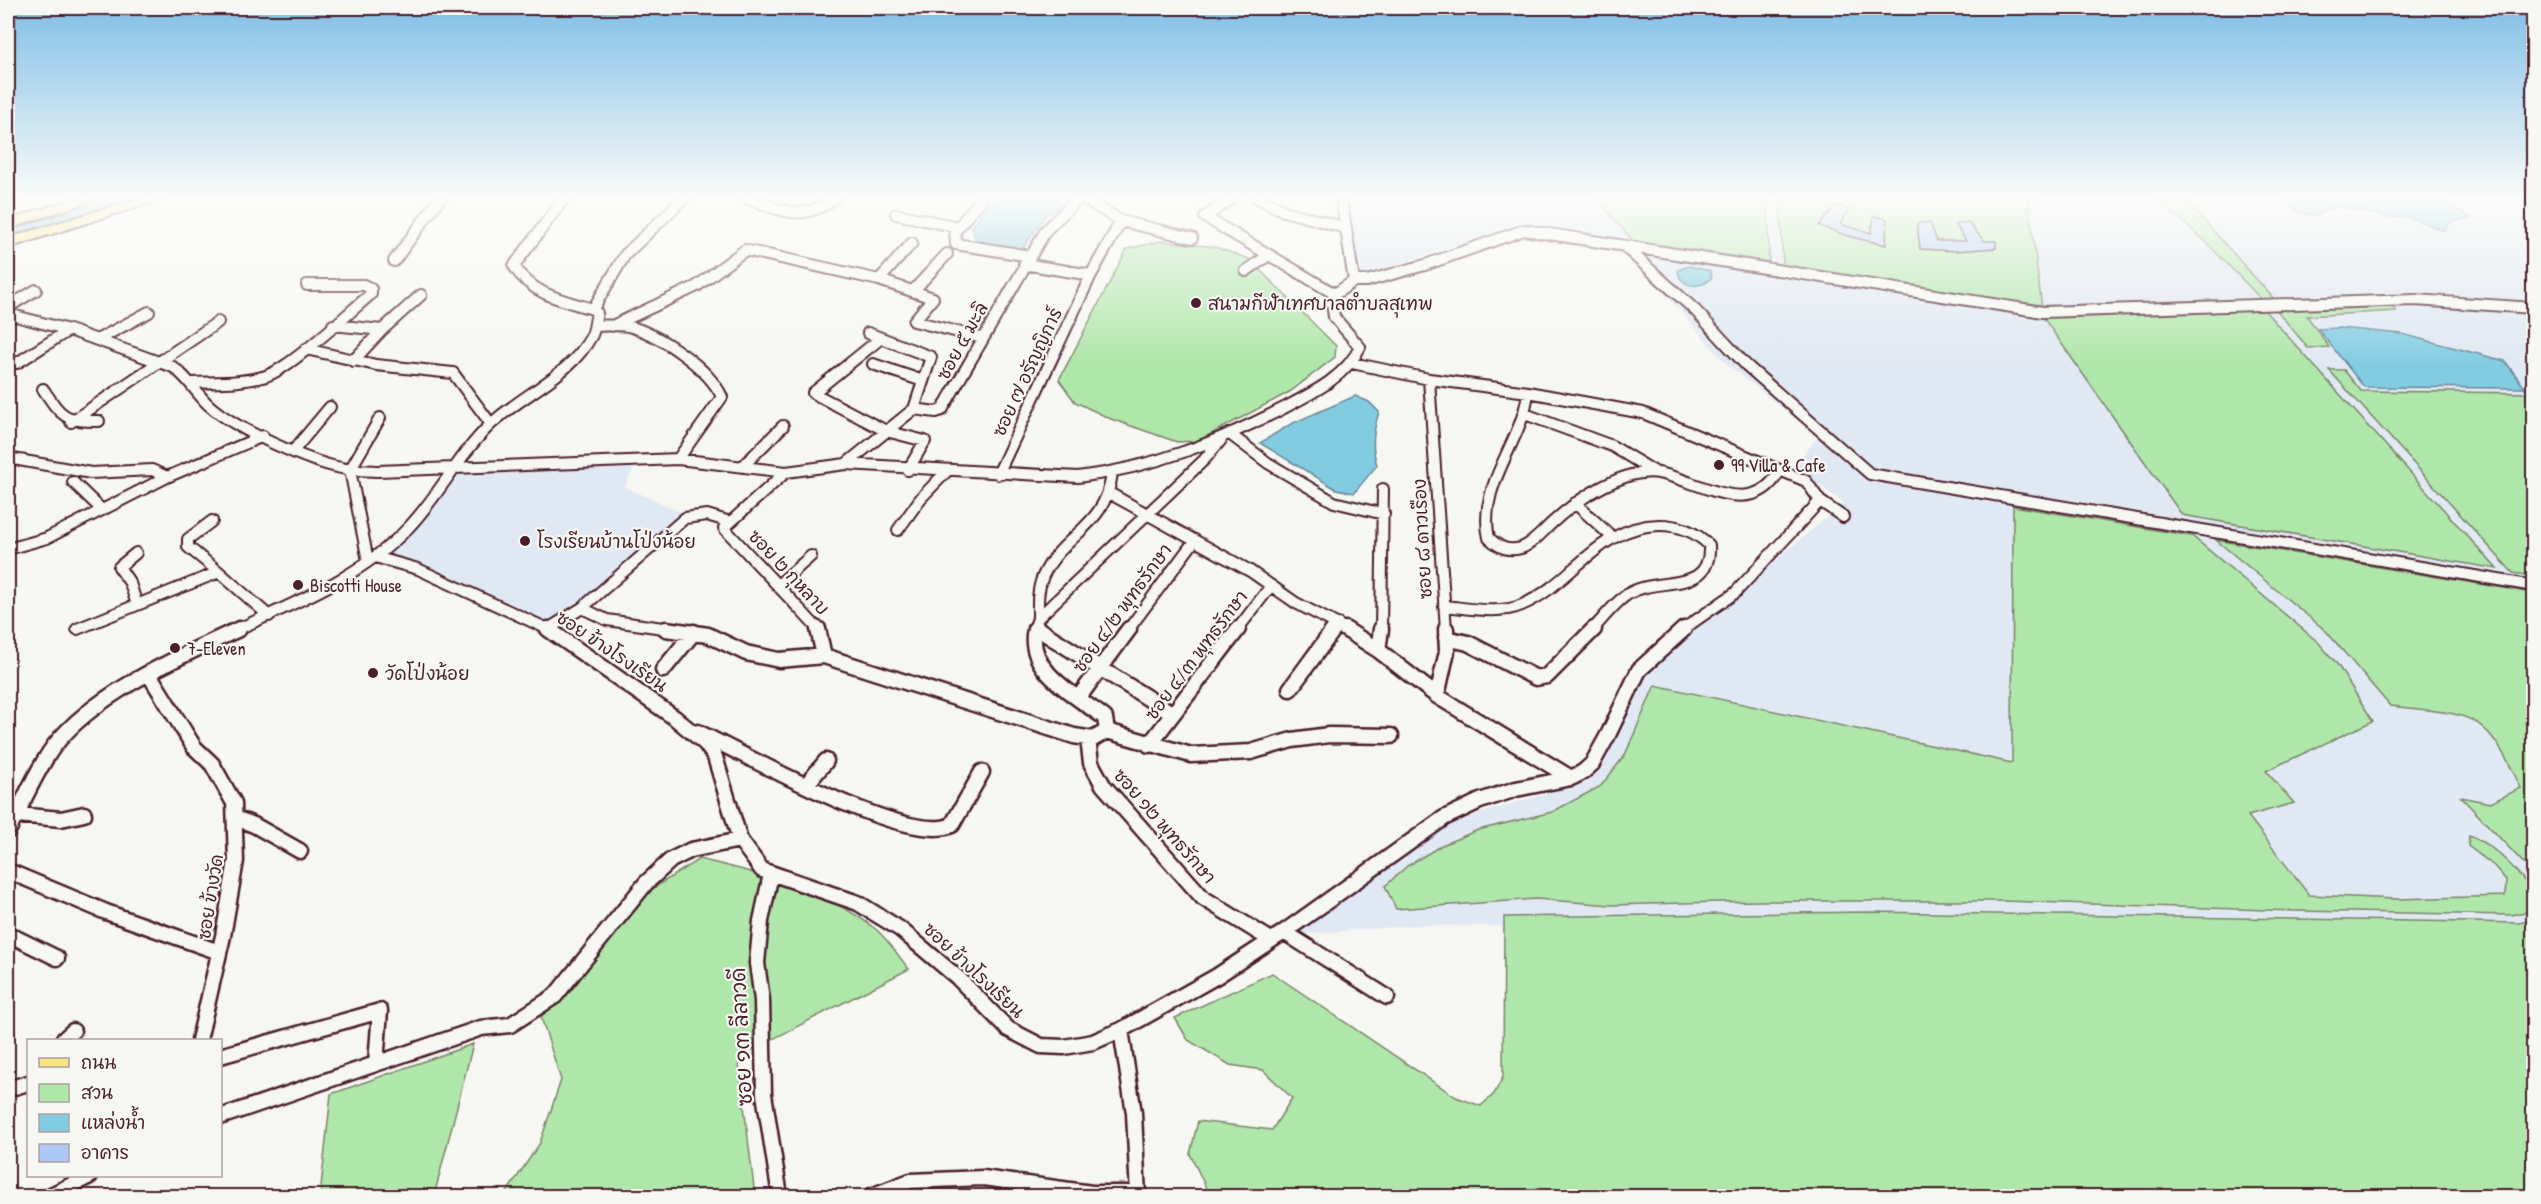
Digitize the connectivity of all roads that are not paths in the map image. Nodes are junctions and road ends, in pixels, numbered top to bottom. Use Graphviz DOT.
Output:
graph roads {
  1 [pos="399,253"];
  2 [pos="523,253"];
  3 [pos="628,253"];
  4 [pos="741,253"];
  5 [pos="759,253"];
  6 [pos="903,253"];
  7 [pos="999,253"];
  8 [pos="1031,253"];
  9 [pos="1103,253"];
  10 [pos="1266,253"];
  11 [pos="1350,253"];
  12 [pos="1458,253"];
  13 [pos="1632,253"];
  14 [pos="1665,253"];
  15 [pos="947,254"];
  16 [pos="1269,255"];
  17 [pos="1027,260"];
  18 [pos="393,261"];
  19 [pos="1246,271"];
  20 [pos="1091,275"];
  21 [pos="879,280"];
  22 [pos="1354,281"];
  23 [pos="307,285"];
  24 [pos="36,290"];
  25 [pos="913,291"];
  26 [pos="1335,294"];
  27 [pos="421,295"];
  28 [pos="8,307"];
  29 [pos="2534,308"];
  30 [pos="593,309"];
  31 [pos="149,312"];
  32 [pos="8,314"];
  33 [pos="218,322"];
  34 [pos="333,325"];
  35 [pos="594,326"];
  36 [pos="612,326"];
  37 [pos="69,330"];
  38 [pos="382,330"];
  39 [pos="868,333"];
  40 [pos="881,338"];
  41 [pos="982,338"];
  42 [pos="97,340"];
  43 [pos="306,349"];
  44 [pos="353,361"];
  45 [pos="17,363"];
  46 [pos="161,363"];
  47 [pos="1352,363"];
  48 [pos="873,364"];
  49 [pos="1429,379"];
  50 [pos="923,381"];
  51 [pos="193,383"];
  52 [pos="43,389"];
  53 [pos="1528,392"];
  54 [pos="330,407"];
  55 [pos="914,409"];
  56 [pos="1525,414"];
  57 [pos="380,418"];
  58 [pos="99,421"];
  59 [pos="71,422"];
  60 [pos="491,424"];
  61 [pos="783,426"];
  62 [pos="886,431"];
  63 [pos="263,436"];
  64 [pos="1226,437"];
  65 [pos="294,450"];
  66 [pos="8,458"];
  67 [pos="678,459"];
  68 [pos="846,464"];
  69 [pos="742,467"];
  70 [pos="456,468"];
  71 [pos="350,470"];
  72 [pos="908,470"];
  73 [pos="1780,470"];
  74 [pos="947,471"];
  75 [pos="786,472"];
  76 [pos="1655,472"];
  77 [pos="1112,473"];
  78 [pos="998,474"];
  79 [pos="167,477"];
  80 [pos="73,482"];
  81 [pos="1383,489"];
  82 [pos="1109,493"];
  83 [pos="1820,501"];
  84 [pos="1575,502"];
  85 [pos="102,510"];
  86 [pos="1146,513"];
  87 [pos="1384,514"];
  88 [pos="1843,517"];
  89 [pos="212,521"];
  90 [pos="730,522"];
  91 [pos="898,530"];
  92 [pos="1611,536"];
  93 [pos="1195,540"];
  94 [pos="8,549"];
  95 [pos="136,553"];
  96 [pos="811,556"];
  97 [pos="372,559"];
  98 [pos="219,572"];
  99 [pos="778,585"];
  100 [pos="2534,586"];
  101 [pos="1270,587"];
  102 [pos="137,605"];
  103 [pos="1444,606"];
  104 [pos="582,608"];
  105 [pos="269,616"];
  106 [pos="1037,622"];
  107 [pos="1338,624"];
  108 [pos="77,629"];
  109 [pos="548,629"];
  110 [pos="694,632"];
  111 [pos="1446,638"];
  112 [pos="1378,650"];
  113 [pos="824,656"];
  114 [pos="663,670"];
  115 [pos="1100,670"];
  116 [pos="149,674"];
  117 [pos="1290,689"];
  118 [pos="1437,696"];
  119 [pos="1079,697"];
  120 [pos="1173,714"];
  121 [pos="686,727"];
  122 [pos="1107,731"];
  123 [pos="1390,736"];
  124 [pos="1088,739"];
  125 [pos="1149,745"];
  126 [pos="826,761"];
  127 [pos="982,772"];
  128 [pos="1571,778"];
  129 [pos="807,784"];
  130 [pos="84,813"];
  131 [pos="17,815"];
  132 [pos="234,818"];
  133 [pos="8,831"];
  134 [pos="740,840"];
  135 [pos="300,851"];
  136 [pos="8,871"];
  137 [pos="771,874"];
  138 [pos="1284,932"];
  139 [pos="8,934"];
  140 [pos="1271,940"];
  141 [pos="219,952"];
  142 [pos="57,958"];
  143 [pos="1387,997"];
  144 [pos="1120,1030"];
  145 [pos="199,1039"];
  146 [pos="222,1055"];
  147 [pos="376,1063"];
  148 [pos="27,1083"];
  149 [pos="8,1089"];
  150 [pos="222,1116"];
  151 [pos="88,1177"];
  152 [pos="1091,1195"];
  153 [pos="1138,1195"];
  154 [pos="49,1197"];
  155 [pos="780,1197"];
  156 [pos="871,1197"];
  1 -- 18 [label="street"];
  2 -- 30 [label="street"];
  3 -- 30 [label="street"];
  4 -- 36 [label="street"];
  5 -- 21 [label="street"];
  6 -- 21 [label="street"];
  7 -- 17 [label="street"];
  8 -- 17 [label="street, ซอย ๕ มะลิ"];
  9 -- 20 [label="street, ซอย ๗ อรัญญิการ์"];
  10 -- 16 [label="street"];
  11 -- 22 [label="street"];
  12 -- 22 [label="street"];
  13 -- 100 [label="street"];
  14 -- 29 [label="street"];
  15 -- 25 [label="street"];
  16 -- 19 [label="street"];
  16 -- 26 [label="street"];
  17 -- 20 [label="street"];
  17 -- 41 [label="street, ซอย ๕ มะลิ"];
  20 -- 78 [label="street, ซอย ๗ อรัญญิการ์"];
  21 -- 25 [label="street"];
  22 -- 26 [label="street"];
  23 -- 34 [label="street"];
  24 -- 28 [label="street"];
  25 -- 41 [label="street"];
  26 -- 47 [label="street"];
  27 -- 38 [label="street"];
  30 -- 35 [label="street"];
  31 -- 42 [label="street"];
  32 -- 37 [label="street"];
  33 -- 46 [label="street"];
  34 -- 38 [label="street"];
  34 -- 43 [label="street"];
  35 -- 36 [label="street"];
  35 -- 60 [label="street"];
  36 -- 67 [label="street"];
  37 -- 42 [label="street"];
  37 -- 45 [label="street"];
  38 -- 44 [label="street"];
  39 -- 40 [label="street"];
  40 -- 50 [label="street"];
  40 -- 62 [label="street"];
  41 -- 55 [label="street, ซอย ๕ มะลิ"];
  42 -- 46 [label="street"];
  43 -- 44 [label="street"];
  43 -- 51 [label="street"];
  44 -- 60 [label="street"];
  46 -- 51 [label="street"];
  46 -- 59 [label="street"];
  47 -- 49 [label="street"];
  47 -- 64 [label="street"];
  48 -- 50 [label="street"];
  49 -- 53 [label="street"];
  49 -- 103 [label="street, ซอย ๘ ดาวเรือง"];
  50 -- 55 [label="street"];
  51 -- 63 [label="street"];
  52 -- 59 [label="street"];
  53 -- 56 [label="street"];
  53 -- 73 [label="street"];
  54 -- 65 [label="street"];
  55 -- 62 [label="street"];
  56 -- 76 [label="street"];
  56 -- 84 [label="street"];
  57 -- 71 [label="street"];
  58 -- 59 [label="street"];
  60 -- 70 [label="street"];
  61 -- 69 [label="street"];
  62 -- 68 [label="street"];
  62 -- 72 [label="street"];
  63 -- 65 [label="street"];
  63 -- 79 [label="street"];
  64 -- 77 [label="street"];
  64 -- 86 [label="street"];
  64 -- 87 [label="street"];
  65 -- 71 [label="street"];
  66 -- 79 [label="street"];
  67 -- 69 [label="street"];
  67 -- 70 [label="street"];
  68 -- 72 [label="street"];
  68 -- 75 [label="street"];
  69 -- 75 [label="street"];
  70 -- 71 [label="street"];
  70 -- 97 [label="street"];
  71 -- 97 [label="street"];
  72 -- 74 [label="street"];
  73 -- 76 [label="street"];
  73 -- 83 [label="street"];
  74 -- 78 [label="street"];
  74 -- 91 [label="street"];
  75 -- 90 [label="street, ซอย ๒ กุหลาบ"];
  76 -- 84 [label="street"];
  77 -- 78 [label="street"];
  77 -- 82 [label="street"];
  79 -- 85 [label="street"];
  80 -- 85 [label="street"];
  81 -- 87 [label="street"];
  82 -- 86 [label="street"];
  82 -- 106 [label="street"];
  83 -- 88 [label="street"];
  83 -- 128 [label="street"];
  84 -- 92 [label="street"];
  85 -- 94 [label="street"];
  86 -- 93 [label="street"];
  86 -- 106 [label="street"];
  87 -- 112 [label="street"];
  89 -- 98 [label="street"];
  90 -- 99 [label="street, ซอย ๒ กุหลาบ"];
  90 -- 104 [label="street"];
  92 -- 103 [label="street"];
  92 -- 111 [label="street"];
  93 -- 101 [label="street"];
  93 -- 115 [label="street, ซอย ๔/๒ พุทธรักษา"];
  95 -- 102 [label="street"];
  96 -- 99 [label="street"];
  97 -- 105 [label="street"];
  97 -- 109 [label="street, ซอย ข้างโรงเรียน"];
  98 -- 102 [label="street"];
  98 -- 105 [label="street"];
  99 -- 113 [label="street, ซอย ๒ กุหลาบ"];
  101 -- 107 [label="street"];
  101 -- 120 [label="street, ซอย ๔/๓ พุทธรักษา"];
  102 -- 108 [label="street"];
  103 -- 111 [label="street, ซอย ๘ ดาวเรือง"];
  104 -- 109 [label="street"];
  104 -- 110 [label="street"];
  105 -- 116 [label="street"];
  106 -- 115 [label="street"];
  106 -- 119 [label="street"];
  107 -- 112 [label="street"];
  107 -- 117 [label="street"];
  109 -- 121 [label="street, ซอย ข้างโรงเรียน"];
  110 -- 113 [label="street"];
  110 -- 114 [label="street"];
  111 -- 118 [label="street, ซอย ๘ ดาวเรือง"];
  112 -- 118 [label="street"];
  113 -- 124 [label="street"];
  115 -- 119 [label="street, ซอย ๔/๒ พุทธรักษา"];
  115 -- 120 [label="street"];
  116 -- 131 [label="street"];
  116 -- 132 [label="street, ซอย ข้างวัด"];
  118 -- 128 [label="street"];
  119 -- 122 [label="street"];
  120 -- 125 [label="street, ซอย ๔/๓ พุทธรักษา"];
  121 -- 129 [label="street"];
  121 -- 134 [label="street, ซอย ข้างโรงเรียน"];
  122 -- 124 [label="street"];
  122 -- 125 [label="street"];
  123 -- 125 [label="street"];
  124 -- 140 [label="street, ซอย ๑๒ พุทธรักษา"];
  126 -- 129 [label="street"];
  127 -- 129 [label="street"];
  128 -- 138 [label="street, ซอย ข้างโรงเรียน"];
  130 -- 131 [label="street"];
  131 -- 133 [label="street"];
  132 -- 135 [label="street"];
  132 -- 141 [label="street, ซอย ข้างวัด"];
  134 -- 137 [label="street, ซอย ข้างโรงเรียน"];
  134 -- 147 [label="street"];
  136 -- 141 [label="street"];
  137 -- 144 [label="street, ซอย ข้างโรงเรียน"];
  137 -- 155 [label="street, ซอย ๑๓ ลีลาวดี"];
  138 -- 140 [label="street, ซอย ข้างโรงเรียน"];
  138 -- 143 [label="street"];
  139 -- 142 [label="street"];
  140 -- 144 [label="street, ซอย ข้างโรงเรียน"];
  141 -- 145 [label="street, ซอย ข้างวัด"];
  144 -- 153 [label="street"];
  146 -- 147 [label="street"];
  147 -- 150 [label="street"];
  148 -- 149 [label="street"];
  151 -- 154 [label="street"];
  152 -- 153 [label="street"];
  152 -- 156 [label="street"];
}
